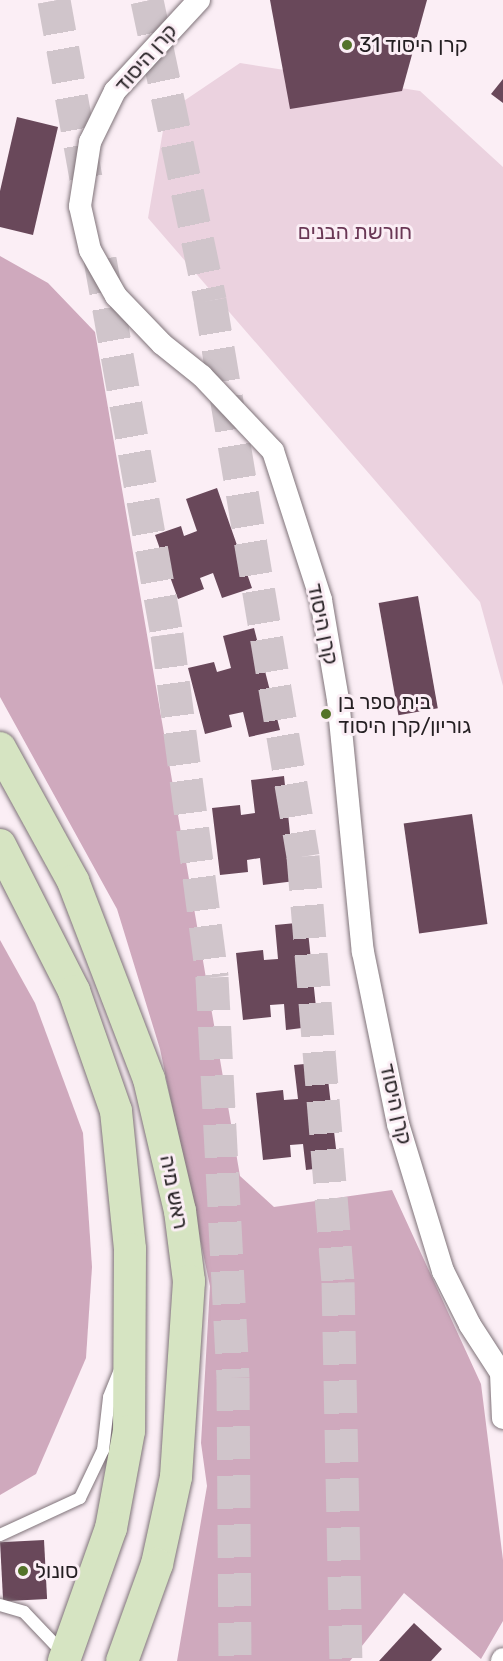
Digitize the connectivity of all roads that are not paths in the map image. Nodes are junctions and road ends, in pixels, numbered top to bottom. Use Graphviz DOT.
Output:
graph roads {
  1 [pos="199,0"];
  2 [pos="0,748"];
  3 [pos="0,845"];
  4 [pos="130,1340"];
  5 [pos="502,1374"];
  6 [pos="503,1418"];
  7 [pos="0,1535"];
  8 [pos="0,1605"];
  9 [pos="65,1658"];
  10 [pos="122,1661"];
  1 -- 5 [label="street, קרן היסוד"];
  2 -- 10 [label="street, ראש מיה"];
  3 -- 4 [label="street"];
  4 -- 7 [label="lane"];
  4 -- 9 [label="street"];
  5 -- 6 [label="street"];
  8 -- 9 [label="lane"];
}
